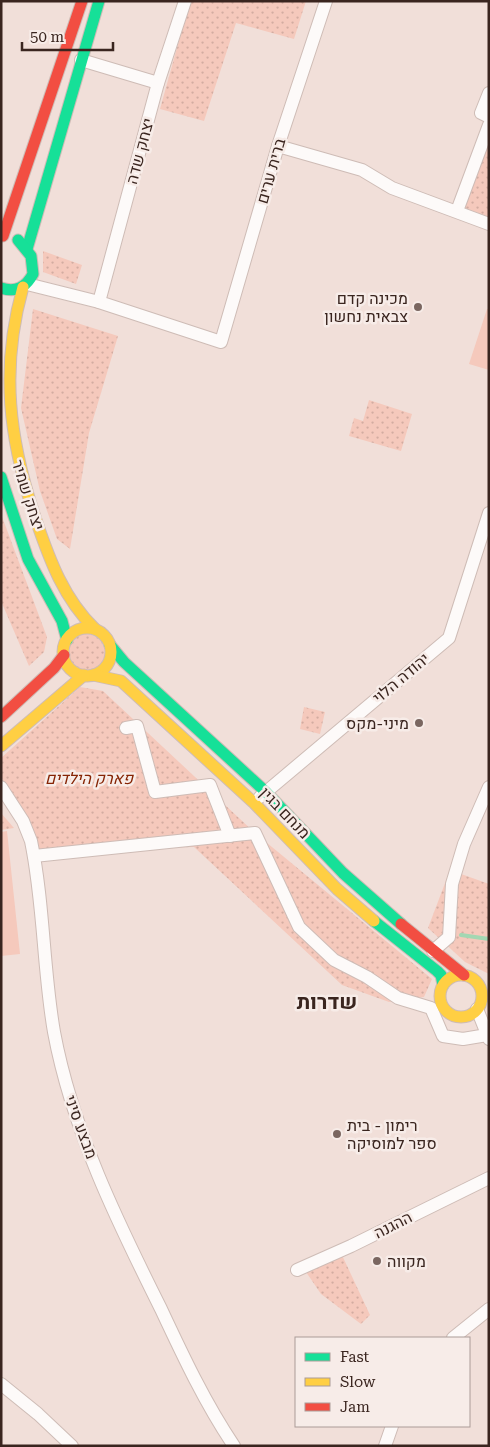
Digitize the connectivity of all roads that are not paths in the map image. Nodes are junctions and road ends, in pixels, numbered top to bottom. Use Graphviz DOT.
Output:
graph roads {
  1 [pos="82,1"];
  2 [pos="99,1"];
  3 [pos="185,1"];
  4 [pos="326,1"];
  5 [pos="81,60"];
  6 [pos="158,83"];
  7 [pos="489,92"];
  8 [pos="489,116"];
  9 [pos="489,124"];
  10 [pos="278,146"];
  11 [pos="457,211"];
  12 [pos="489,224"];
  13 [pos="2,237"];
  14 [pos="27,249"];
  15 [pos="28,282"];
  16 [pos="1,288"];
  17 [pos="99,302"];
  18 [pos="1,478"];
  19 [pos="489,513"];
  20 [pos="95,629"];
  21 [pos="67,640"];
  22 [pos="110,645"];
  23 [pos="64,655"];
  24 [pos="88,675"];
  25 [pos="1,718"];
  26 [pos="126,728"];
  27 [pos="1,746"];
  28 [pos="489,787"];
  29 [pos="1,788"];
  30 [pos="266,792"];
  31 [pos="254,802"];
  32 [pos="230,836"];
  33 [pos="34,856"];
  34 [pos="433,951"];
  35 [pos="464,975"];
  36 [pos="477,982"];
  37 [pos="489,982"];
  38 [pos="443,985"];
  39 [pos="482,1005"];
  40 [pos="488,1037"];
  41 [pos="489,1178"];
  42 [pos="297,1270"];
  43 [pos="489,1310"];
  44 [pos="454,1337"];
  45 [pos="1,1384"];
  46 [pos="392,1427"];
  47 [pos="72,1446"];
  48 [pos="234,1446"];
  49 [pos="385,1446"];
  1 -- 13 [label="main road"];
  2 -- 5 [label="main road"];
  3 -- 6 [label="street, יצחק שדה"];
  4 -- 10 [label="street, ברית ערים"];
  5 -- 6 [label="street"];
  5 -- 14 [label="main road"];
  6 -- 17 [label="street, יצחק שדה"];
  7 -- 8 [label="street"];
  9 -- 11 [label="street"];
  10 -- 11 [label="street"];
  10 -- 17 [label="street, ברית ערים"];
  11 -- 12 [label="street"];
  13 -- 14 [label="main road"];
  14 -- 15 [label="main road"];
  15 -- 16 [label="main road"];
  15 -- 17 [label="street"];
  15 -- 20 [label="main road, יצחק שמיר"];
  18 -- 21 [label="main road, יצחק שמיר"];
  19 -- 30 [label="street, יהודה הלוי"];
  20 -- 21 [label="main road"];
  20 -- 22 [label="main road"];
  21 -- 23 [label="main road"];
  22 -- 24 [label="main road"];
  22 -- 30 [label="main road, מנחם בגין"];
  23 -- 24 [label="main road"];
  23 -- 25 [label="main road"];
  24 -- 27 [label="main road"];
  24 -- 31 [label="main road, מנחם בגין"];
  26 -- 32 [label="street"];
  28 -- 34 [label="street"];
  29 -- 33 [label="street, מבצע סיני"];
  30 -- 31 [label="street, יהודה הלוי"];
  30 -- 34 [label="main road, מנחם בגין"];
  31 -- 38 [label="main road, מנחם בגין"];
  32 -- 33 [label="street"];
  32 -- 40 [label="street"];
  33 -- 48 [label="street, מבצע סיני"];
  34 -- 35 [label="main road, מנחם בגין"];
  35 -- 36 [label="main road"];
  35 -- 38 [label="main road"];
  36 -- 37 [label="main road"];
  36 -- 39 [label="main road"];
  38 -- 39 [label="main road"];
  39 -- 40 [label="street"];
  41 -- 42 [label="street, ההגנה"];
  43 -- 44 [label="street"];
  45 -- 47 [label="street"];
  46 -- 49 [label="street"];
}
